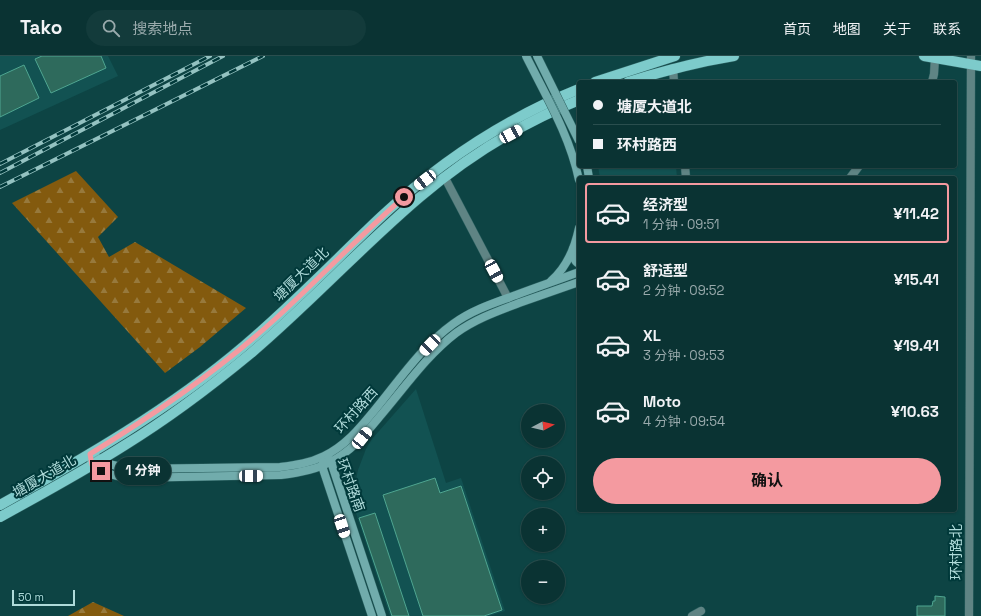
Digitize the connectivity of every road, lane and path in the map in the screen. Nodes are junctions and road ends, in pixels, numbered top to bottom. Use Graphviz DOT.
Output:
graph roads {
  1 [pos="526,56"];
  2 [pos="537,56"];
  3 [pos="672,56"];
  4 [pos="734,56"];
  5 [pos="924,56"];
  6 [pos="935,58"];
  7 [pos="975,62"];
  8 [pos="673,68"];
  9 [pos="601,80"];
  10 [pos="634,80"];
  11 [pos="674,80"];
  12 [pos="932,80"];
  13 [pos="577,89"];
  14 [pos="577,101"];
  15 [pos="577,137"];
  16 [pos="578,176"];
  17 [pos="445,178"];
  18 [pos="577,235"];
  19 [pos="573,248"];
  20 [pos="577,263"];
  21 [pos="577,273"];
  22 [pos="577,283"];
  23 [pos="547,284"];
  24 [pos="508,298"];
  25 [pos="90,454"];
  26 [pos="328,459"];
  27 [pos="96,462"];
  28 [pos="322,466"];
  29 [pos="0,505"];
  30 [pos="0,517"];
  31 [pos="701,611"];
  32 [pos="372,616"];
  33 [pos="382,616"];
  34 [pos="692,616"];
  35 [pos="969,616"];
  1 -- 16 [label="main road, bridge"];
  2 -- 15 [label="main road, bridge"];
  3 -- 9 [label="main road"];
  4 -- 8 [label="main road"];
  5 -- 6 [label="main road"];
  6 -- 7 [label="main road"];
  6 -- 12 [label="street"];
  7 -- 35 [label="street, 环村路北"];
  8 -- 10 [label="main road"];
  8 -- 11 [label="street"];
  13 -- 25 [label="main road, 塘厦大道北"];
  14 -- 17 [label="main road, 塘厦大道北"];
  17 -- 24 [label="street"];
  17 -- 27 [label="main road, 塘厦大道北"];
  18 -- 19 [label="main road"];
  19 -- 20 [label="main road"];
  19 -- 23 [label="main road"];
  21 -- 23 [label="main road, 环村路西"];
  22 -- 26 [label="main road, 环村路西"];
  23 -- 24 [label="main road, 环村路西"];
  24 -- 26 [label="main road, 环村路西"];
  25 -- 27 [label="main road"];
  25 -- 29 [label="main road, 塘厦大道北"];
  26 -- 27 [label="main road, 环村路西"];
  26 -- 28 [label="main road, 环村路西"];
  26 -- 33 [label="main road, 环村路南"];
  27 -- 28 [label="main road, 环村路西"];
  27 -- 30 [label="main road, 塘厦大道北"];
  28 -- 32 [label="main road, 环村路南"];
  31 -- 34 [label="street"];
}
